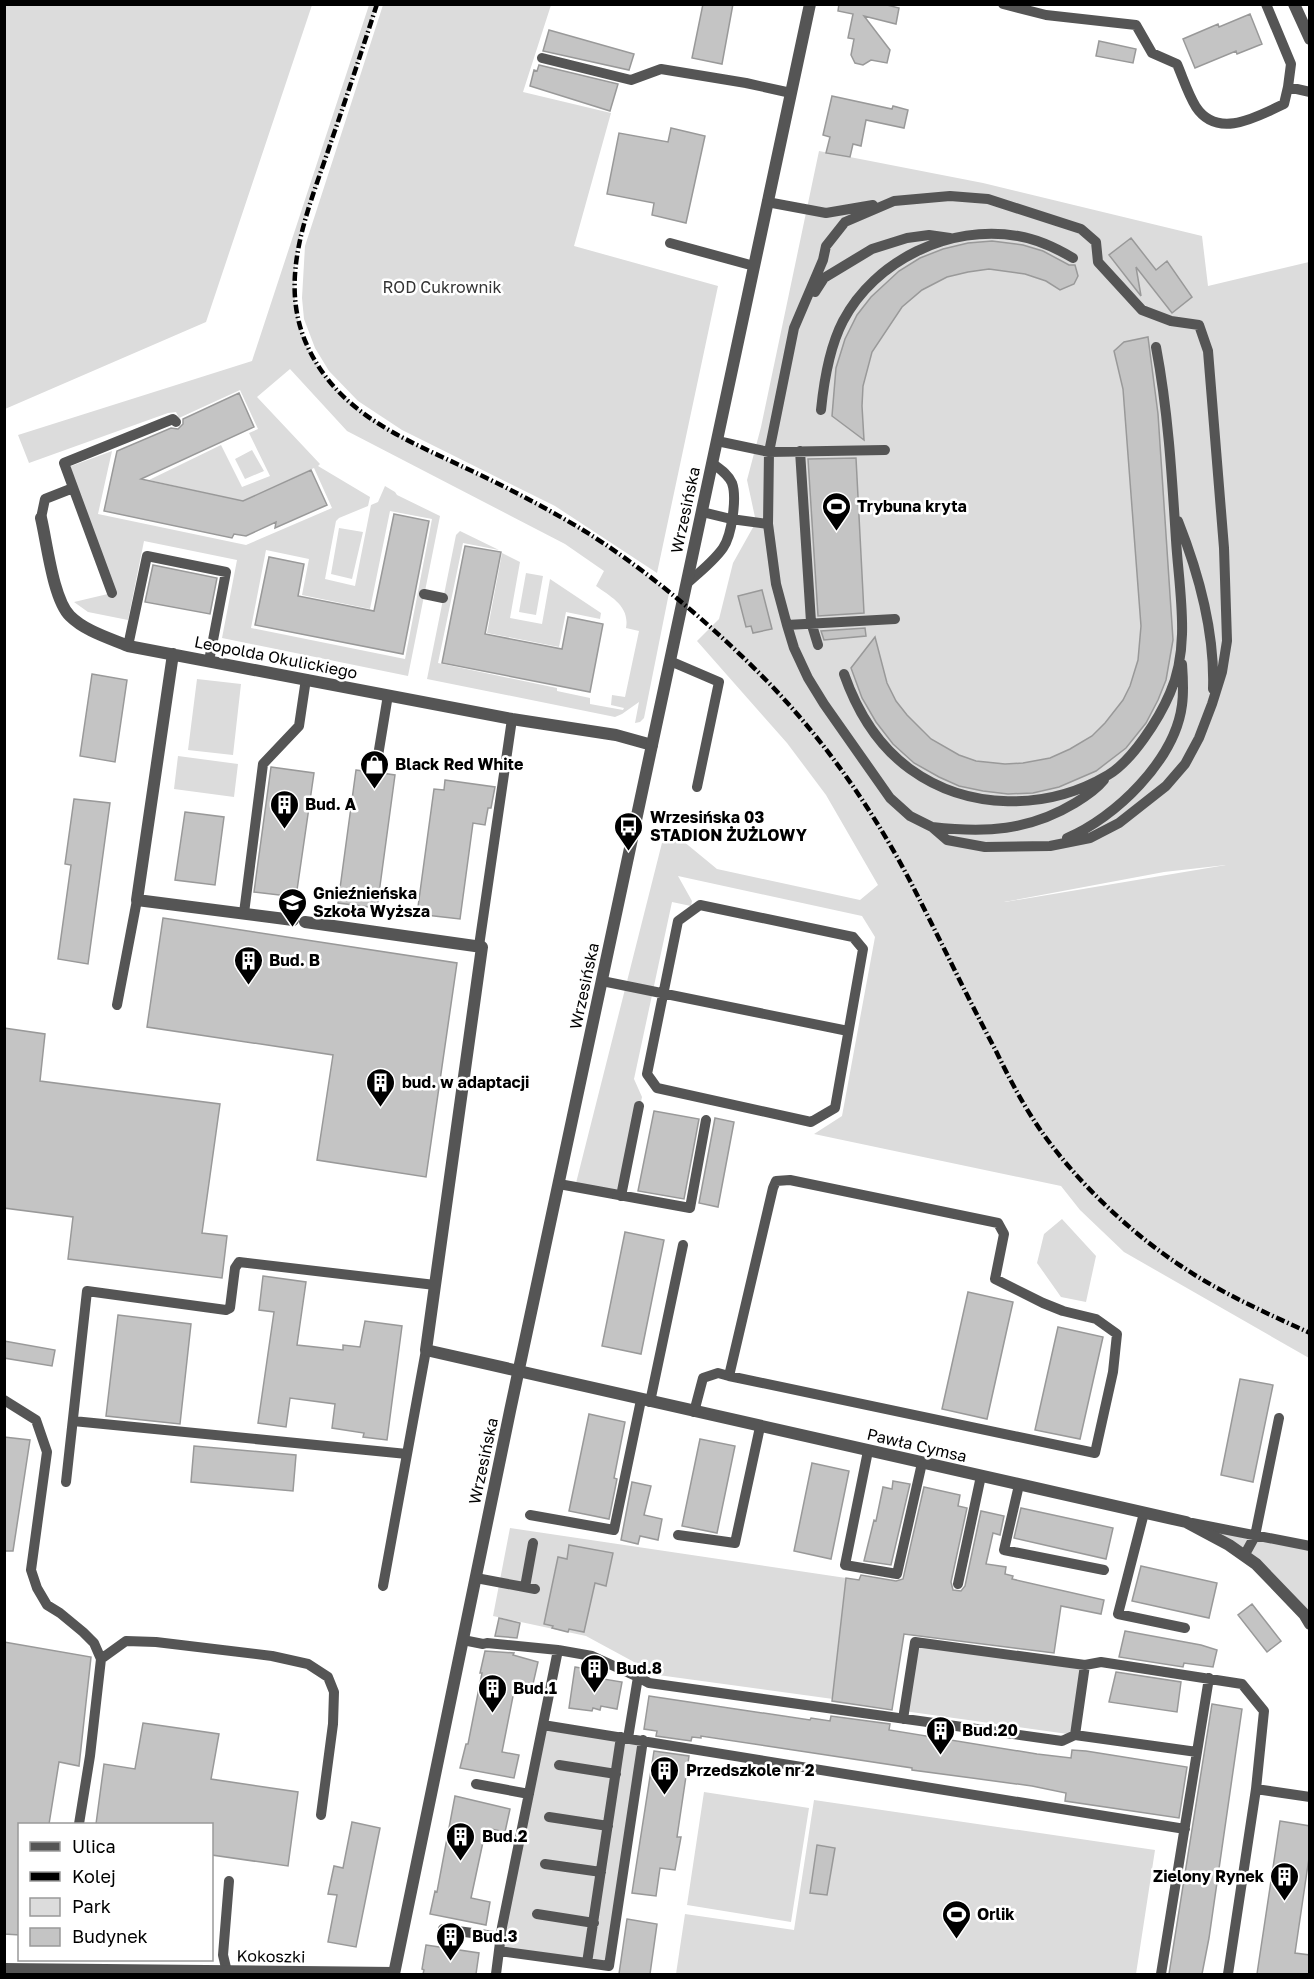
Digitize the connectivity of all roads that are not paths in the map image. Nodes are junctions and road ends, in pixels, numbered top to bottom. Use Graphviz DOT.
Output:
graph roads {
  1 [pos="810,4"];
  2 [pos="1003,4"];
  3 [pos="1266,4"];
  4 [pos="1294,4"];
  5 [pos="1310,39"];
  6 [pos="542,58"];
  7 [pos="1288,87"];
  8 [pos="1310,92"];
  9 [pos="791,93"];
  10 [pos="894,201"];
  11 [pos="766,202"];
  12 [pos="952,238"];
  13 [pos="670,243"];
  14 [pos="1073,258"];
  15 [pos="754,266"];
  16 [pos="794,328"];
  17 [pos="1156,346"];
  18 [pos="820,410"];
  19 [pos="176,422"];
  20 [pos="717,441"];
  21 [pos="885,450"];
  22 [pos="800,451"];
  23 [pos="769,452"];
  24 [pos="712,463"];
  25 [pos="73,489"];
  26 [pos="1174,511"];
  27 [pos="702,512"];
  28 [pos="41,518"];
  29 [pos="731,519"];
  30 [pos="768,524"];
  31 [pos="686,584"];
  32 [pos="112,593"];
  33 [pos="424,594"];
  34 [pos="443,598"];
  35 [pos="896,619"];
  36 [pos="811,622"];
  37 [pos="787,625"];
  38 [pos="819,645"];
  39 [pos="128,646"];
  40 [pos="173,654"];
  41 [pos="1181,656"];
  42 [pos="209,661"];
  43 [pos="670,661"];
  44 [pos="844,674"];
  45 [pos="306,679"];
  46 [pos="387,695"];
  47 [pos="1212,704"];
  48 [pos="512,719"];
  49 [pos="651,745"];
  50 [pos="376,768"];
  51 [pos="1109,774"];
  52 [pos="697,787"];
  53 [pos="932,827"];
  54 [pos="1050,846"];
  55 [pos="137,900"];
  56 [pos="243,913"];
  57 [pos="479,946"];
  58 [pos="602,981"];
  59 [pos="664,994"];
  60 [pos="117,1005"];
  61 [pos="848,1031"];
  62 [pos="639,1106"];
  63 [pos="706,1120"];
  64 [pos="559,1184"];
  65 [pos="621,1196"];
  66 [pos="682,1245"];
  67 [pos="435,1285"];
  68 [pos="426,1350"];
  69 [pos="519,1373"];
  70 [pos="729,1376"];
  71 [pos="4,1400"];
  72 [pos="646,1401"];
  73 [pos="694,1412"];
  74 [pos="1278,1418"];
  75 [pos="73,1421"];
  76 [pos="760,1427"];
  77 [pos="868,1451"];
  78 [pos="407,1454"];
  79 [pos="922,1463"];
  80 [pos="981,1476"];
  81 [pos="66,1482"];
  82 [pos="1019,1485"];
  83 [pos="1143,1513"];
  84 [pos="530,1515"];
  85 [pos="1186,1522"];
  86 [pos="678,1534"];
  87 [pos="1255,1536"];
  88 [pos="533,1543"];
  89 [pos="1310,1546"];
  90 [pos="1244,1556"];
  91 [pos="1104,1570"];
  92 [pos="476,1578"];
  93 [pos="958,1584"];
  94 [pos="383,1586"];
  95 [pos="1310,1624"];
  96 [pos="1185,1628"];
  97 [pos="463,1640"];
  98 [pos="558,1650"];
  99 [pos="101,1659"];
  100 [pos="1085,1665"];
  101 [pos="638,1677"];
  102 [pos="1209,1678"];
  103 [pos="903,1719"];
  104 [pos="543,1725"];
  105 [pos="1075,1735"];
  106 [pos="625,1738"];
  107 [pos="643,1740"];
  108 [pos="1197,1752"];
  109 [pos="559,1766"];
  110 [pos="616,1774"];
  111 [pos="476,1784"];
  112 [pos="1256,1789"];
  113 [pos="529,1794"];
  114 [pos="1310,1797"];
  115 [pos="321,1815"];
  116 [pos="549,1817"];
  117 [pos="79,1823"];
  118 [pos="608,1826"];
  119 [pos="1185,1829"];
  120 [pos="545,1864"];
  121 [pos="601,1872"];
  122 [pos="229,1881"];
  123 [pos="537,1914"];
  124 [pos="594,1923"];
  125 [pos="443,1929"];
  126 [pos="501,1938"];
  127 [pos="499,1951"];
  128 [pos="588,1963"];
  129 [pos="69,1965"];
  130 [pos="4,1969"];
  131 [pos="604,1969"];
  132 [pos="227,1972"];
  133 [pos="394,1974"];
  134 [pos="496,1974"];
  135 [pos="1161,1974"];
  136 [pos="1228,1974"];
  1 -- 9 [label="street, Wrzesińska"];
  2 -- 7 [label="lane"];
  3 -- 7 [label="lane"];
  4 -- 5 [label="street"];
  6 -- 9 [label="lane"];
  7 -- 8 [label="lane"];
  9 -- 11 [label="street, Wrzesińska"];
  10 -- 11 [label="lane"];
  10 -- 16 [label="lane"];
  10 -- 47 [label="lane"];
  11 -- 15 [label="street, Wrzesińska"];
  12 -- 14 [label="lane"];
  12 -- 16 [label="lane"];
  12 -- 18 [label="lane"];
  13 -- 15 [label="lane"];
  15 -- 20 [label="street, Wrzesińska"];
  16 -- 23 [label="lane"];
  17 -- 26 [label="lane"];
  19 -- 25 [label="lane"];
  20 -- 23 [label="lane"];
  20 -- 24 [label="street, Wrzesińska"];
  21 -- 22 [label="lane"];
  22 -- 23 [label="lane"];
  22 -- 36 [label="lane"];
  23 -- 30 [label="lane"];
  24 -- 27 [label="street, Wrzesińska"];
  24 -- 29 [label="lane"];
  25 -- 28 [label="lane"];
  25 -- 32 [label="lane"];
  26 -- 41 [label="lane"];
  26 -- 47 [label="lane"];
  27 -- 29 [label="lane"];
  27 -- 31 [label="street, Wrzesińska"];
  28 -- 39 [label="street"];
  29 -- 30 [label="lane"];
  29 -- 31 [label="lane"];
  30 -- 37 [label="lane"];
  31 -- 43 [label="street, Wrzesińska"];
  33 -- 34 [label="lane"];
  35 -- 36 [label="lane"];
  36 -- 37 [label="lane"];
  36 -- 38 [label="lane"];
  37 -- 53 [label="lane"];
  39 -- 40 [label="street"];
  39 -- 42 [label="lane"];
  40 -- 42 [label="street, Leopolda Okulickiego"];
  40 -- 55 [label="street, Leopolda Okulickiego"];
  41 -- 51 [label="lane"];
  41 -- 54 [label="lane"];
  42 -- 45 [label="street, Leopolda Okulickiego"];
  43 -- 49 [label="street, Wrzesińska"];
  43 -- 52 [label="lane"];
  44 -- 51 [label="lane"];
  45 -- 46 [label="street, Leopolda Okulickiego"];
  45 -- 56 [label="lane"];
  46 -- 48 [label="street, Leopolda Okulickiego"];
  46 -- 50 [label="lane"];
  47 -- 54 [label="lane"];
  48 -- 49 [label="street, Leopolda Okulickiego"];
  48 -- 57 [label="lane"];
  49 -- 58 [label="street, Wrzesińska"];
  51 -- 53 [label="lane"];
  53 -- 54 [label="lane"];
  55 -- 56 [label="street"];
  55 -- 60 [label="lane, Leopolda Okulickiego"];
  56 -- 57 [label="street"];
  57 -- 67 [label="street"];
  58 -- 59 [label="lane"];
  58 -- 64 [label="street, Wrzesińska"];
  59 -- 61 [label="lane"];
  59 -- 61 [label="lane"];
  59 -- 61 [label="lane"];
  62 -- 65 [label="lane"];
  63 -- 65 [label="lane"];
  64 -- 65 [label="lane"];
  64 -- 69 [label="street, Wrzesińska"];
  66 -- 72 [label="lane"];
  67 -- 68 [label="street"];
  67 -- 75 [label="lane"];
  68 -- 69 [label="street, Pawła Cymsa"];
  68 -- 78 [label="lane"];
  69 -- 72 [label="street, Pawła Cymsa"];
  69 -- 92 [label="street, Wrzesińska"];
  70 -- 70 [label="lane"];
  70 -- 73 [label="lane"];
  71 -- 99 [label="lane"];
  72 -- 73 [label="street, Pawła Cymsa"];
  72 -- 84 [label="lane"];
  73 -- 76 [label="street, Pawła Cymsa"];
  74 -- 87 [label="lane"];
  75 -- 78 [label="lane"];
  75 -- 81 [label="lane"];
  76 -- 77 [label="street, Pawła Cymsa"];
  76 -- 86 [label="lane"];
  77 -- 79 [label="street, Pawła Cymsa"];
  77 -- 79 [label="lane"];
  78 -- 94 [label="lane"];
  79 -- 80 [label="street, Pawła Cymsa"];
  80 -- 82 [label="street, Pawła Cymsa"];
  80 -- 93 [label="lane"];
  82 -- 83 [label="street, Pawła Cymsa"];
  82 -- 91 [label="lane"];
  83 -- 85 [label="street, Pawła Cymsa"];
  83 -- 96 [label="lane"];
  85 -- 87 [label="lane, Pawła Cymsa"];
  85 -- 90 [label="street"];
  87 -- 89 [label="lane, Pawła Cymsa"];
  87 -- 90 [label="lane"];
  88 -- 92 [label="lane"];
  90 -- 95 [label="street"];
  92 -- 97 [label="street, Wrzesińska"];
  97 -- 98 [label="lane"];
  97 -- 133 [label="street, Wrzesińska"];
  98 -- 101 [label="lane"];
  98 -- 104 [label="lane"];
  99 -- 115 [label="lane"];
  99 -- 117 [label="lane"];
  100 -- 102 [label="lane"];
  100 -- 103 [label="lane"];
  100 -- 105 [label="lane"];
  101 -- 103 [label="lane"];
  101 -- 106 [label="lane"];
  102 -- 108 [label="lane"];
  102 -- 112 [label="lane"];
  103 -- 105 [label="lane"];
  104 -- 106 [label="lane"];
  104 -- 113 [label="lane"];
  105 -- 108 [label="lane"];
  106 -- 107 [label="lane"];
  106 -- 110 [label="lane"];
  107 -- 119 [label="lane"];
  107 -- 131 [label="lane"];
  108 -- 119 [label="lane"];
  109 -- 110 [label="lane"];
  110 -- 118 [label="lane"];
  111 -- 113 [label="lane"];
  112 -- 114 [label="lane"];
  112 -- 136 [label="lane"];
  113 -- 126 [label="lane"];
  116 -- 118 [label="lane"];
  118 -- 121 [label="lane"];
  119 -- 135 [label="lane"];
  120 -- 121 [label="lane"];
  121 -- 124 [label="lane"];
  122 -- 132 [label="lane"];
  123 -- 124 [label="lane"];
  124 -- 128 [label="lane"];
  125 -- 126 [label="lane"];
  126 -- 127 [label="lane"];
  127 -- 128 [label="lane"];
  127 -- 134 [label="lane"];
  128 -- 131 [label="lane"];
  129 -- 130 [label="street, Kokoszki"];
  129 -- 132 [label="street, Kokoszki"];
  132 -- 133 [label="street, Kokoszki"];
}
